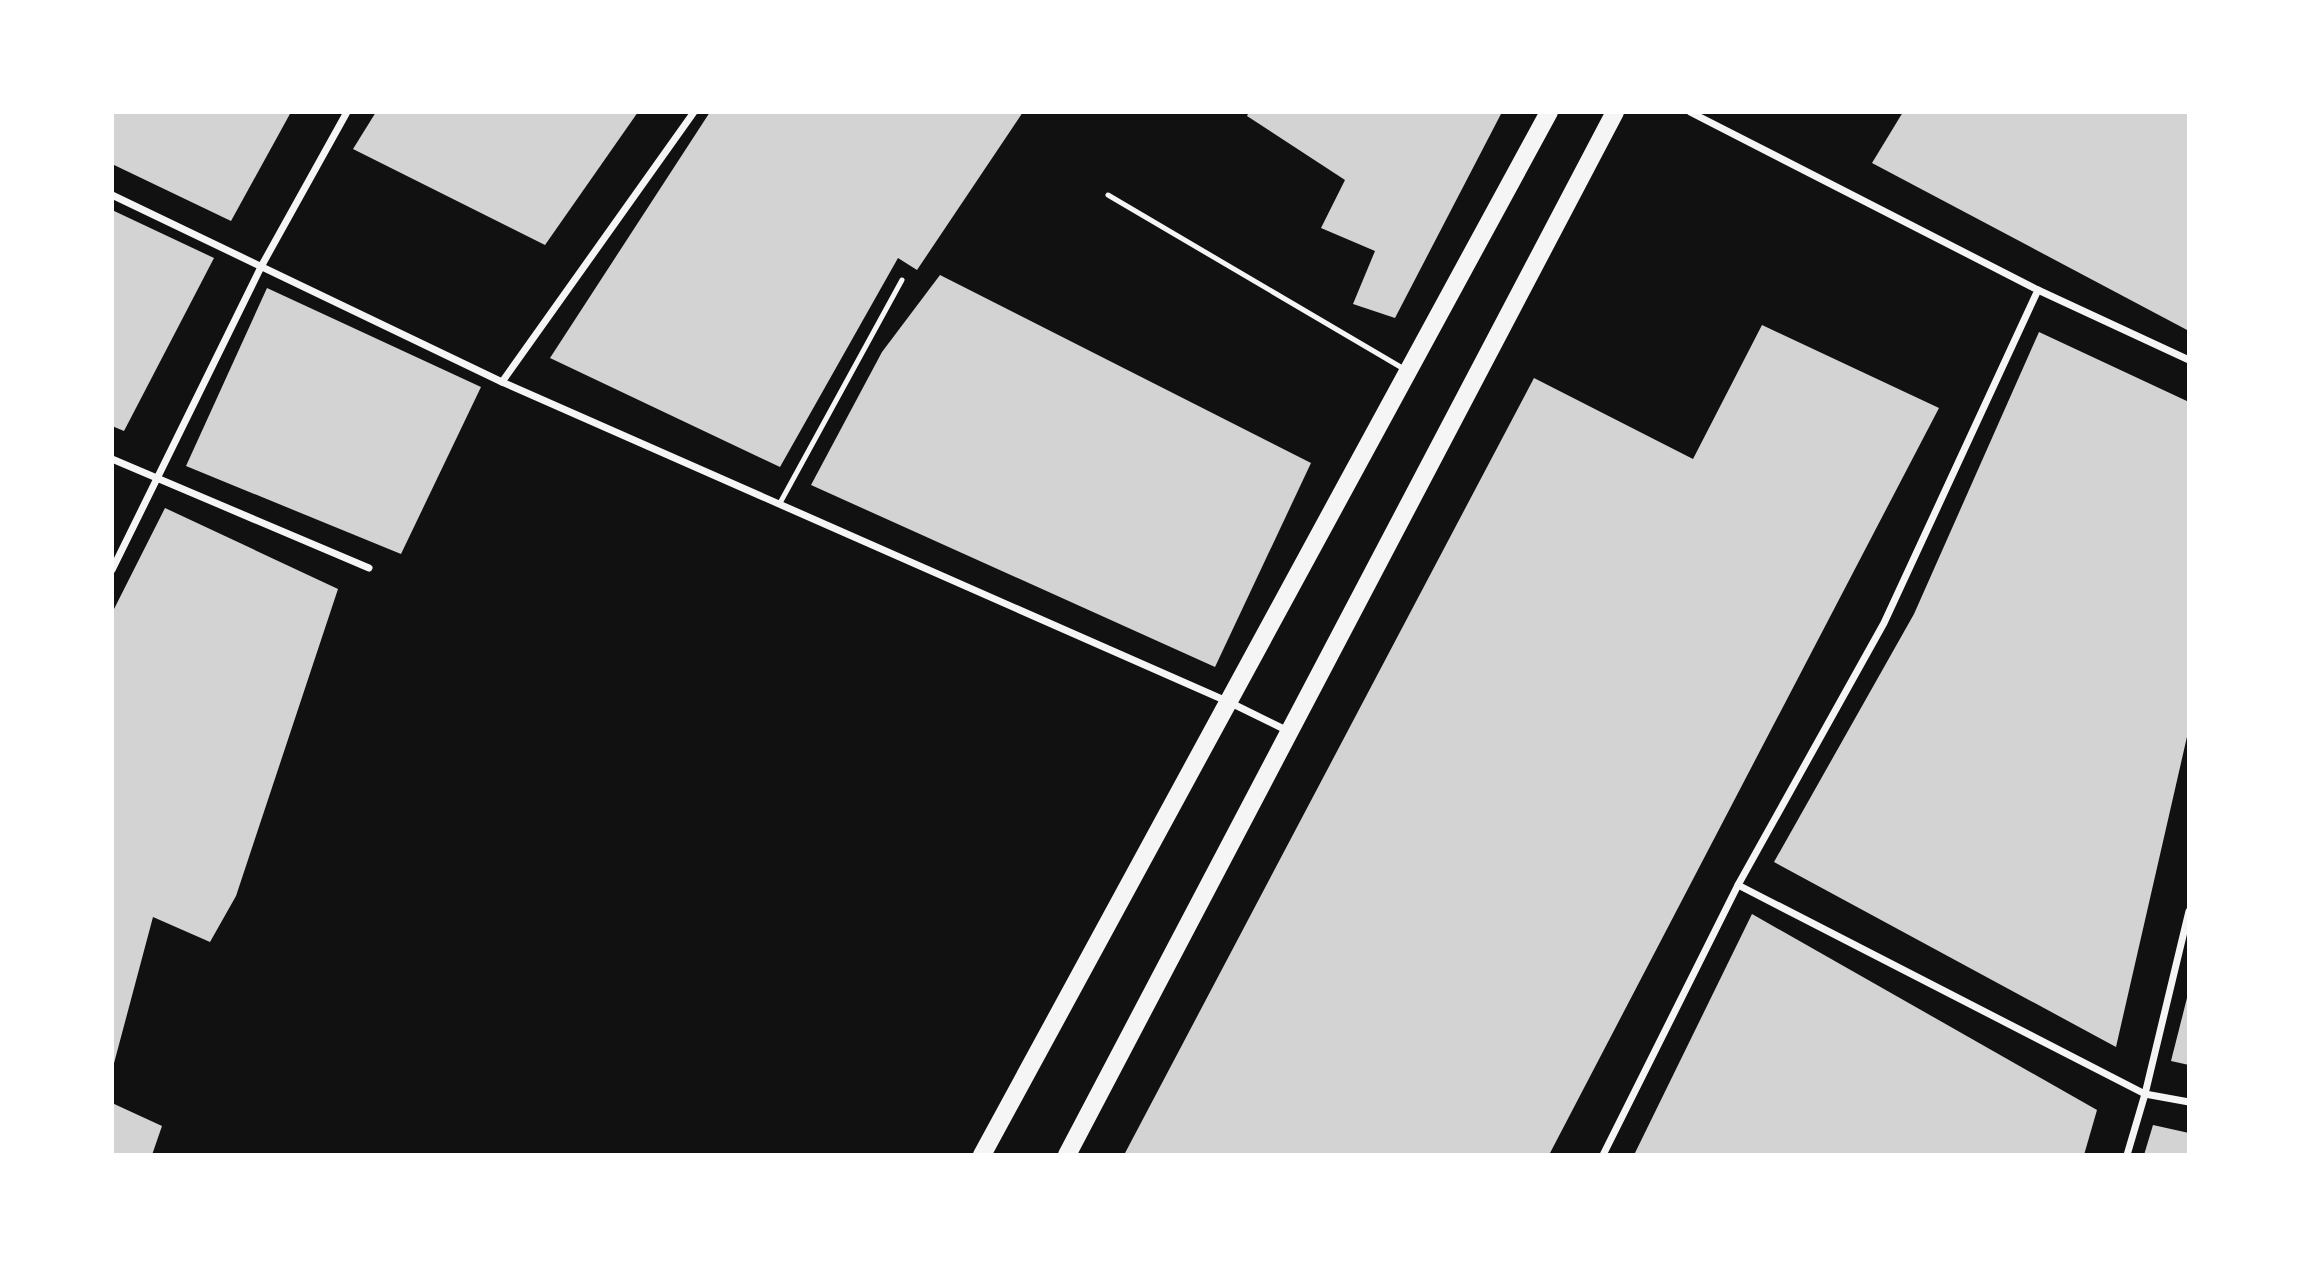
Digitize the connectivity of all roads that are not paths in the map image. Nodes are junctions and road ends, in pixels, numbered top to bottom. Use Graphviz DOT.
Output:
graph roads {
  1 [pos="347,112"];
  2 [pos="694,112"];
  3 [pos="1549,112"];
  4 [pos="1615,112"];
  5 [pos="1690,112"];
  6 [pos="112,195"];
  7 [pos="1108,195"];
  8 [pos="262,265"];
  9 [pos="902,280"];
  10 [pos="2038,290"];
  11 [pos="2189,360"];
  12 [pos="1409,372"];
  13 [pos="502,382"];
  14 [pos="112,459"];
  15 [pos="158,481"];
  16 [pos="780,503"];
  17 [pos="369,568"];
  18 [pos="112,570"];
  19 [pos="1230,703"];
  20 [pos="1288,731"];
  21 [pos="1738,885"];
  22 [pos="2189,911"];
  23 [pos="2146,1094"];
  24 [pos="2189,1102"];
  25 [pos="982,1155"];
  26 [pos="1067,1155"];
  27 [pos="1604,1155"];
  28 [pos="2127,1155"];
  1 -- 8 [label="street"];
  2 -- 13 [label="street"];
  3 -- 12 [label="main road"];
  4 -- 20 [label="main road"];
  5 -- 10 [label="street"];
  6 -- 8 [label="street"];
  7 -- 12 [label="lane"];
  8 -- 13 [label="street"];
  8 -- 15 [label="street"];
  9 -- 16 [label="lane"];
  10 -- 11 [label="street"];
  10 -- 21 [label="street"];
  12 -- 19 [label="main road"];
  13 -- 16 [label="street"];
  14 -- 15 [label="street"];
  15 -- 17 [label="street"];
  15 -- 18 [label="street"];
  16 -- 19 [label="street"];
  19 -- 20 [label="street"];
  19 -- 25 [label="main road"];
  20 -- 26 [label="main road"];
  21 -- 23 [label="street"];
  21 -- 27 [label="street"];
  22 -- 23 [label="street"];
  23 -- 24 [label="street"];
  23 -- 28 [label="street"];
}
